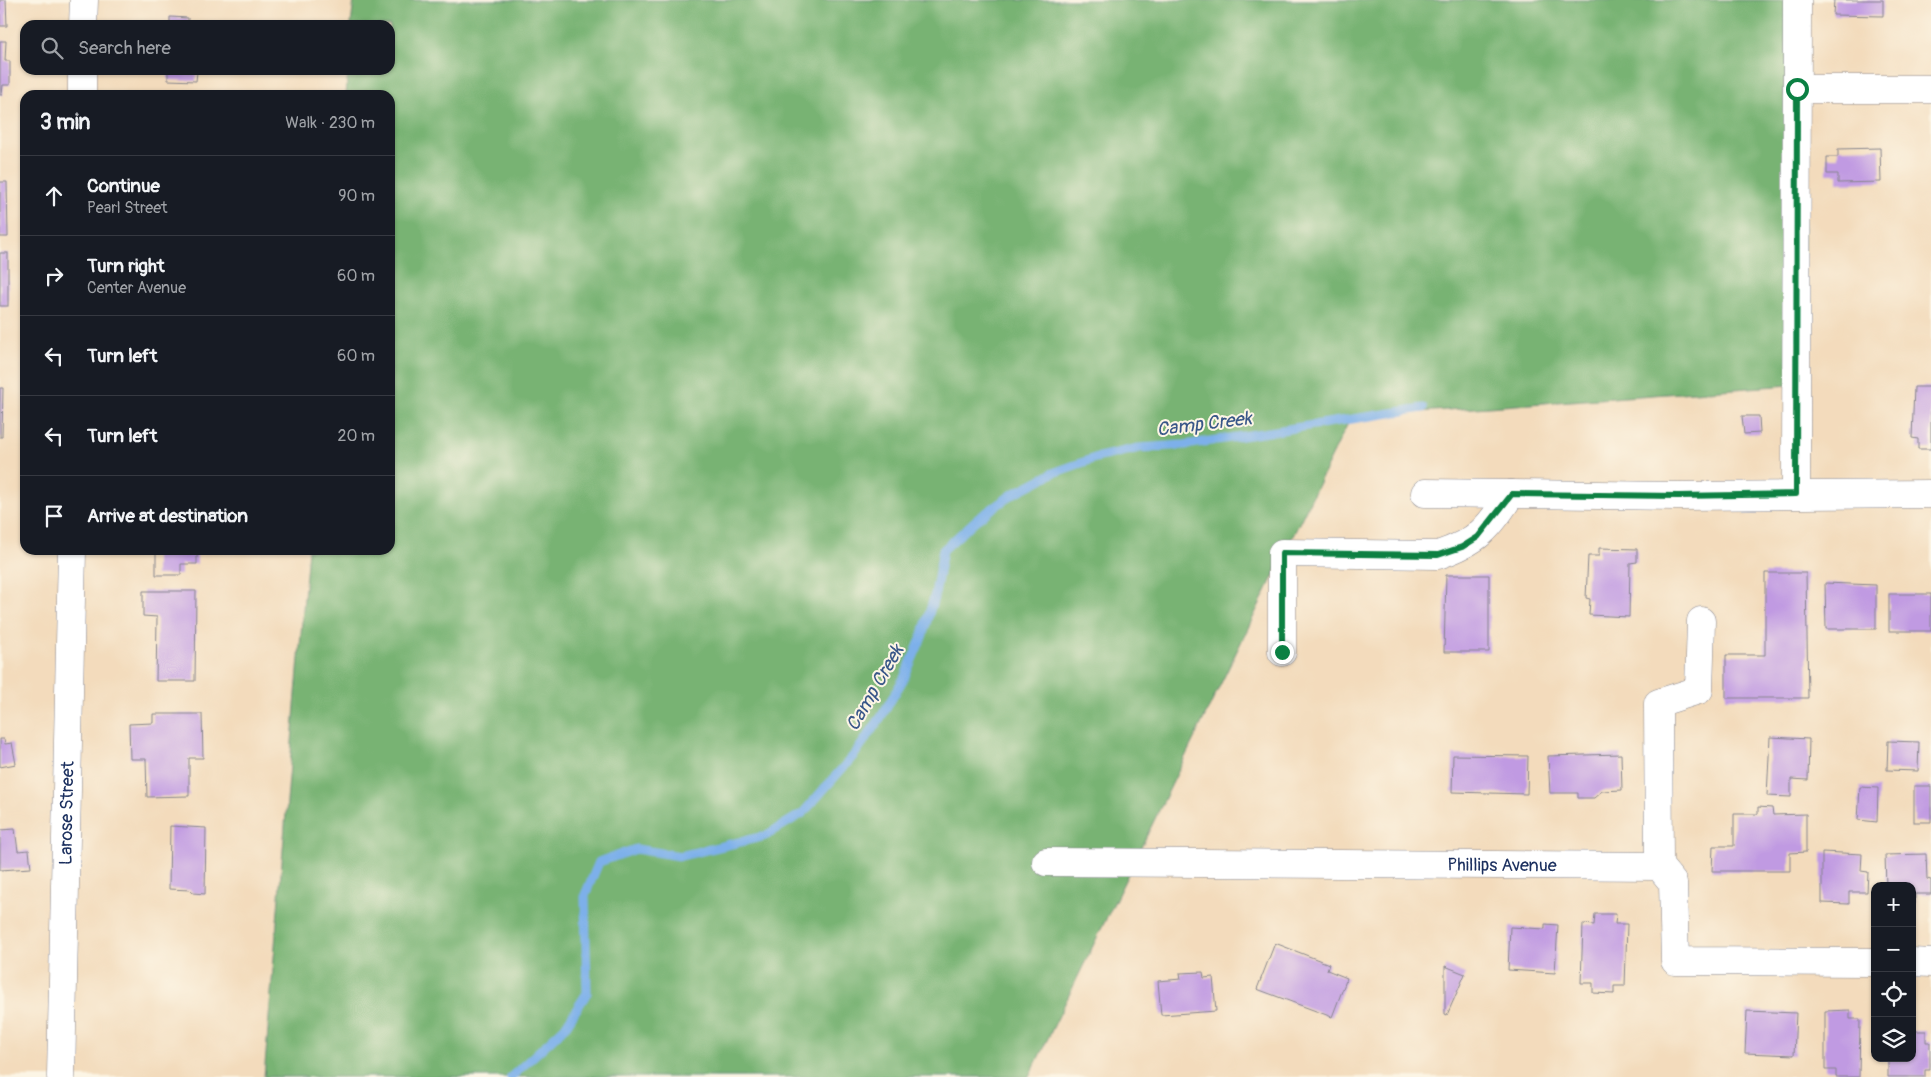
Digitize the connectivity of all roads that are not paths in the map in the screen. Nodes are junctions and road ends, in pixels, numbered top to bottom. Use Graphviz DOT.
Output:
graph roads {
  1 [pos="84,0"];
  2 [pos="1797,0"];
  3 [pos="83,20"];
  4 [pos="82,75"];
  5 [pos="1797,89"];
  6 [pos="1931,89"];
  7 [pos="82,90"];
  8 [pos="1425,493"];
  9 [pos="1512,494"];
  10 [pos="1796,494"];
  11 [pos="1931,494"];
  12 [pos="72,555"];
  13 [pos="1701,621"];
  14 [pos="1282,652"];
  15 [pos="1046,862"];
  16 [pos="1659,866"];
  17 [pos="1871,962"];
  18 [pos="1916,962"];
  19 [pos="1931,962"];
  20 [pos="61,1077"];
  1 -- 3 [label="street"];
  2 -- 5 [label="street"];
  4 -- 7 [label="street"];
  5 -- 6 [label="street"];
  5 -- 10 [label="street"];
  8 -- 9 [label="street"];
  9 -- 10 [label="street"];
  9 -- 14 [label="street"];
  10 -- 11 [label="street"];
  12 -- 20 [label="street, Larose Street"];
  13 -- 16 [label="street"];
  15 -- 16 [label="street, Phillips Avenue"];
  16 -- 17 [label="street"];
  18 -- 19 [label="street"];
}
